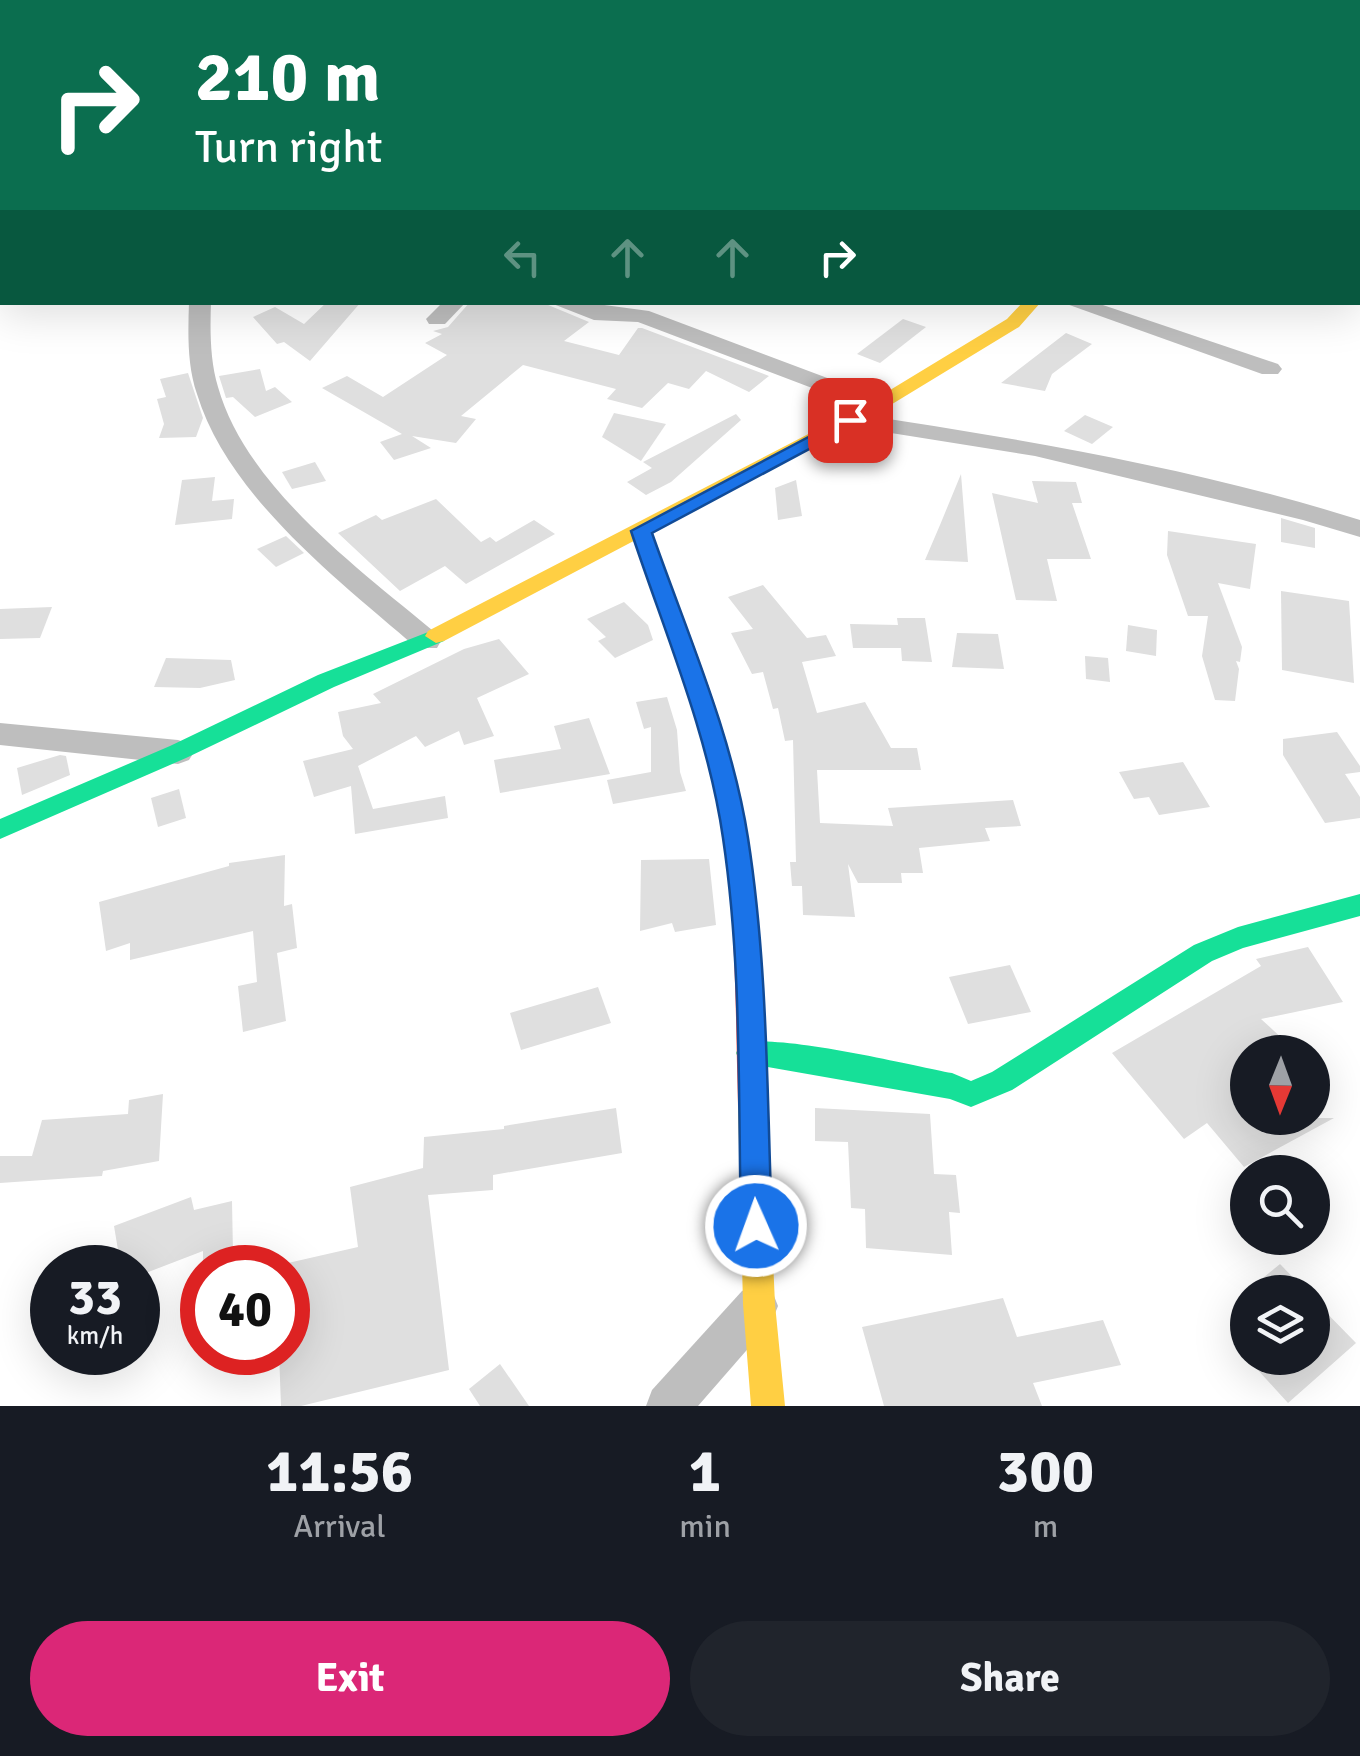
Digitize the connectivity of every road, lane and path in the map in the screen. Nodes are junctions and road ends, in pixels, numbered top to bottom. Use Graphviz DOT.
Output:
graph roads {
  1 [pos="200,305"];
  2 [pos="453,305"];
  3 [pos="568,305"];
  4 [pos="1030,305"];
  5 [pos="1080,305"];
  6 [pos="437,319"];
  7 [pos="1270,369"];
  8 [pos="878,406"];
  9 [pos="850,420"];
  10 [pos="1360,529"];
  11 [pos="641,531"];
  12 [pos="427,641"];
  13 [pos="0,734"];
  14 [pos="178,752"];
  15 [pos="0,829"];
  16 [pos="1360,905"];
  17 [pos="750,1053"];
  18 [pos="759,1304"];
  19 [pos="668,1406"];
  20 [pos="768,1406"];
  1 -- 12 [label="street"];
  2 -- 6 [label="street"];
  3 -- 8 [label="street"];
  4 -- 8 [label="street"];
  5 -- 7 [label="street"];
  8 -- 9 [label="street"];
  9 -- 10 [label="street"];
  9 -- 11 [label="street"];
  11 -- 12 [label="street"];
  11 -- 17 [label="street"];
  12 -- 14 [label="street"];
  13 -- 14 [label="street"];
  14 -- 15 [label="street"];
  16 -- 17 [label="street"];
  17 -- 18 [label="street"];
  18 -- 19 [label="street"];
  18 -- 20 [label="street"];
}
